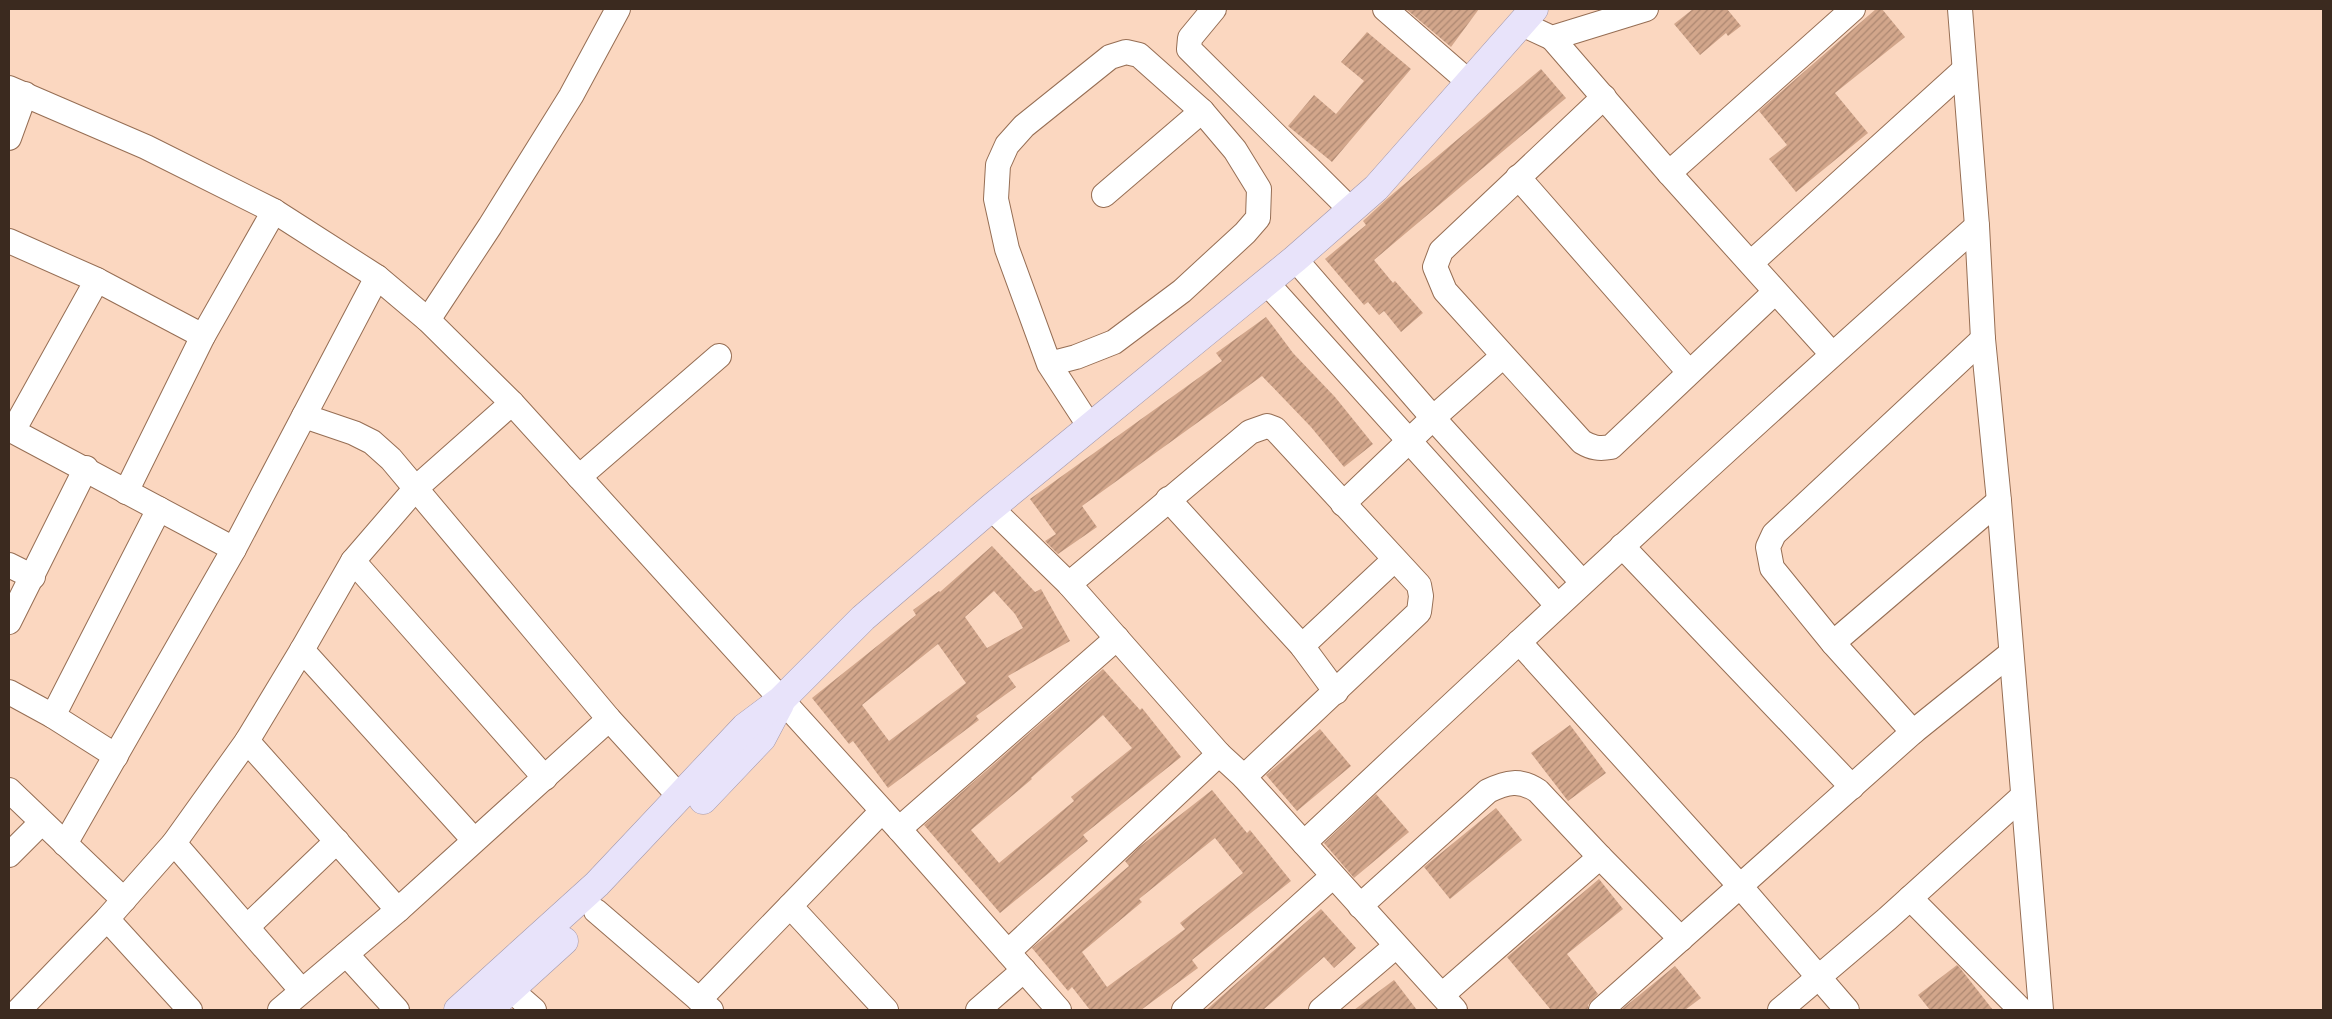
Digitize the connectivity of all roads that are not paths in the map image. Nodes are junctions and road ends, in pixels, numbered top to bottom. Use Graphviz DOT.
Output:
graph roads {
  1 [pos="618,9"];
  2 [pos="1214,9"];
  3 [pos="1385,9"];
  4 [pos="1646,9"];
  5 [pos="1852,9"];
  6 [pos="1960,9"];
  7 [pos="1528,16"];
  8 [pos="1552,38"];
  9 [pos="1964,70"];
  10 [pos="1470,83"];
  11 [pos="17,91"];
  12 [pos="1604,97"];
  13 [pos="1202,111"];
  14 [pos="9,138"];
  15 [pos="1669,173"];
  16 [pos="1518,178"];
  17 [pos="1104,195"];
  18 [pos="1351,210"];
  19 [pos="274,211"];
  20 [pos="1978,226"];
  21 [pos="9,241"];
  22 [pos="1295,259"];
  23 [pos="1751,263"];
  24 [pos="377,277"];
  25 [pos="97,280"];
  26 [pos="1266,282"];
  27 [pos="1775,292"];
  28 [pos="428,320"];
  29 [pos="203,336"];
  30 [pos="1983,339"];
  31 [pos="1832,354"];
  32 [pos="719,356"];
  33 [pos="1503,356"];
  34 [pos="1049,364"];
  35 [pos="1688,372"];
  36 [pos="512,403"];
  37 [pos="304,416"];
  38 [pos="1433,418"];
  39 [pos="1090,427"];
  40 [pos="11,430"];
  41 [pos="1409,442"];
  42 [pos="86,468"];
  43 [pos="579,477"];
  44 [pos="416,488"];
  45 [pos="126,492"];
  46 [pos="1168,499"];
  47 [pos="1999,502"];
  48 [pos="1343,504"];
  49 [pos="991,508"];
  50 [pos="159,509"];
  51 [pos="1622,546"];
  52 [pos="234,549"];
  53 [pos="1394,560"];
  54 [pos="353,561"];
  55 [pos="9,565"];
  56 [pos="33,577"];
  57 [pos="1582,582"];
  58 [pos="1069,584"];
  59 [pos="1557,605"];
  60 [pos="9,622"];
  61 [pos="1117,638"];
  62 [pos="1519,642"];
  63 [pos="1833,643"];
  64 [pos="1302,646"];
  65 [pos="302,650"];
  66 [pos="2010,654"];
  67 [pos="9,692"];
  68 [pos="1336,692"];
  69 [pos="781,700"];
  70 [pos="53,716"];
  71 [pos="609,719"];
  72 [pos="1913,732"];
  73 [pos="247,741"];
  74 [pos="1219,754"];
  75 [pos="116,756"];
  76 [pos="1244,777"];
  77 [pos="544,778"];
  78 [pos="1852,787"];
  79 [pos="9,790"];
  80 [pos="2023,796"];
  81 [pos="680,797"];
  82 [pos="882,811"];
  83 [pos="40,822"];
  84 [pos="899,829"];
  85 [pos="474,840"];
  86 [pos="337,841"];
  87 [pos="174,843"];
  88 [pos="1304,843"];
  89 [pos="65,844"];
  90 [pos="9,855"];
  91 [pos="1600,857"];
  92 [pos="1332,876"];
  93 [pos="1740,886"];
  94 [pos="1910,898"];
  95 [pos="124,900"];
  96 [pos="790,906"];
  97 [pos="1360,906"];
  98 [pos="398,910"];
  99 [pos="596,911"];
  100 [pos="106,919"];
  101 [pos="247,927"];
  102 [pos="1682,939"];
  103 [pos="1396,946"];
  104 [pos="1008,952"];
  105 [pos="346,954"];
  106 [pos="1024,970"];
  107 [pos="1817,977"];
  108 [pos="511,990"];
  109 [pos="302,991"];
  110 [pos="1449,1003"];
  111 [pos="705,1005"];
  112 [pos="31,1006"];
  113 [pos="190,1010"];
  114 [pos="280,1010"];
  115 [pos="397,1010"];
  116 [pos="458,1010"];
  117 [pos="488,1010"];
  118 [pos="534,1010"];
  119 [pos="886,1010"];
  120 [pos="978,1010"];
  121 [pos="1059,1010"];
  122 [pos="1184,1010"];
  123 [pos="1321,1010"];
  124 [pos="1601,1010"];
  125 [pos="1780,1010"];
  126 [pos="1847,1010"];
  127 [pos="2021,1010"];
  128 [pos="2041,1010"];
  1 -- 28 [label="street"];
  2 -- 18 [label="street"];
  3 -- 10 [label="street"];
  4 -- 8 [label="street"];
  5 -- 15 [label="street"];
  6 -- 9 [label="street"];
  7 -- 8 [label="street"];
  7 -- 10 [label="main road"];
  8 -- 12 [label="street"];
  9 -- 20 [label="street"];
  9 -- 23 [label="street"];
  10 -- 18 [label="main road"];
  11 -- 14 [label="street"];
  11 -- 19 [label="street"];
  12 -- 15 [label="street"];
  12 -- 16 [label="street"];
  13 -- 17 [label="street"];
  13 -- 34 [label="street"];
  13 -- 34 [label="street"];
  15 -- 23 [label="street"];
  16 -- 33 [label="street"];
  16 -- 35 [label="street"];
  18 -- 22 [label="main road"];
  19 -- 24 [label="street"];
  19 -- 29 [label="street"];
  20 -- 30 [label="street"];
  20 -- 31 [label="street"];
  21 -- 25 [label="street"];
  22 -- 26 [label="main road"];
  22 -- 38 [label="street"];
  23 -- 27 [label="street"];
  24 -- 28 [label="street"];
  24 -- 37 [label="street"];
  25 -- 29 [label="street"];
  25 -- 40 [label="street"];
  26 -- 39 [label="main road"];
  26 -- 41 [label="street"];
  27 -- 31 [label="street"];
  27 -- 35 [label="street"];
  28 -- 36 [label="street"];
  29 -- 45 [label="street"];
  30 -- 47 [label="street"];
  30 -- 63 [label="street"];
  31 -- 51 [label="street"];
  32 -- 43 [label="street"];
  33 -- 35 [label="street"];
  33 -- 38 [label="street"];
  34 -- 39 [label="street"];
  36 -- 43 [label="street"];
  36 -- 44 [label="street"];
  37 -- 44 [label="street"];
  37 -- 52 [label="street"];
  38 -- 41 [label="street"];
  38 -- 57 [label="street"];
  39 -- 49 [label="main road"];
  40 -- 42 [label="street"];
  41 -- 48 [label="street"];
  41 -- 59 [label="street"];
  42 -- 45 [label="street"];
  42 -- 56 [label="street"];
  43 -- 69 [label="street"];
  44 -- 54 [label="street"];
  44 -- 71 [label="street"];
  45 -- 50 [label="street"];
  46 -- 48 [label="street"];
  46 -- 58 [label="street"];
  46 -- 64 [label="street"];
  47 -- 63 [label="street"];
  47 -- 66 [label="street"];
  48 -- 53 [label="street"];
  49 -- 58 [label="street"];
  49 -- 69 [label="main road"];
  50 -- 52 [label="street"];
  50 -- 70 [label="street"];
  51 -- 57 [label="street"];
  51 -- 78 [label="street"];
  52 -- 75 [label="street"];
  53 -- 64 [label="street"];
  53 -- 68 [label="street"];
  54 -- 65 [label="street"];
  54 -- 77 [label="street"];
  55 -- 56 [label="street"];
  56 -- 60 [label="street"];
  57 -- 59 [label="street"];
  58 -- 61 [label="street"];
  59 -- 62 [label="street"];
  61 -- 74 [label="street"];
  61 -- 84 [label="street"];
  62 -- 88 [label="street"];
  62 -- 93 [label="street"];
  63 -- 72 [label="street"];
  64 -- 68 [label="street"];
  65 -- 73 [label="street"];
  65 -- 85 [label="street"];
  66 -- 72 [label="street"];
  66 -- 80 [label="street"];
  67 -- 70 [label="street"];
  68 -- 76 [label="street"];
  69 -- 81 [label="main road"];
  69 -- 82 [label="street"];
  69 -- 99 [label="main road"];
  70 -- 75 [label="street"];
  71 -- 77 [label="street"];
  71 -- 81 [label="street"];
  72 -- 78 [label="street"];
  73 -- 86 [label="street"];
  73 -- 87 [label="street"];
  74 -- 76 [label="street"];
  74 -- 104 [label="street"];
  75 -- 89 [label="street"];
  76 -- 88 [label="street"];
  77 -- 85 [label="street"];
  78 -- 93 [label="street"];
  79 -- 83 [label="street"];
  80 -- 94 [label="street"];
  80 -- 128 [label="street"];
  81 -- 116 [label="main road"];
  82 -- 84 [label="street"];
  82 -- 96 [label="street"];
  83 -- 89 [label="street"];
  83 -- 90 [label="street"];
  84 -- 104 [label="street"];
  85 -- 98 [label="street"];
  86 -- 98 [label="street"];
  86 -- 101 [label="street"];
  87 -- 95 [label="street"];
  87 -- 101 [label="street"];
  88 -- 92 [label="street"];
  89 -- 95 [label="street"];
  91 -- 97 [label="street"];
  91 -- 102 [label="street"];
  91 -- 110 [label="street"];
  92 -- 97 [label="street"];
  92 -- 122 [label="street"];
  93 -- 102 [label="street"];
  93 -- 107 [label="street"];
  94 -- 107 [label="street"];
  94 -- 127 [label="street"];
  95 -- 100 [label="street"];
  96 -- 111 [label="street"];
  96 -- 119 [label="street"];
  97 -- 103 [label="street"];
  98 -- 105 [label="street"];
  99 -- 108 [label="main road"];
  99 -- 111 [label="street"];
  100 -- 112 [label="street"];
  100 -- 113 [label="street"];
  101 -- 109 [label="street"];
  102 -- 124 [label="street"];
  103 -- 110 [label="street"];
  103 -- 123 [label="street"];
  104 -- 106 [label="street"];
  105 -- 109 [label="street"];
  105 -- 115 [label="street"];
  106 -- 120 [label="street"];
  106 -- 121 [label="street"];
  107 -- 125 [label="street"];
  107 -- 126 [label="street"];
  108 -- 117 [label="main road"];
  108 -- 118 [label="street"];
  109 -- 114 [label="street"];
}
